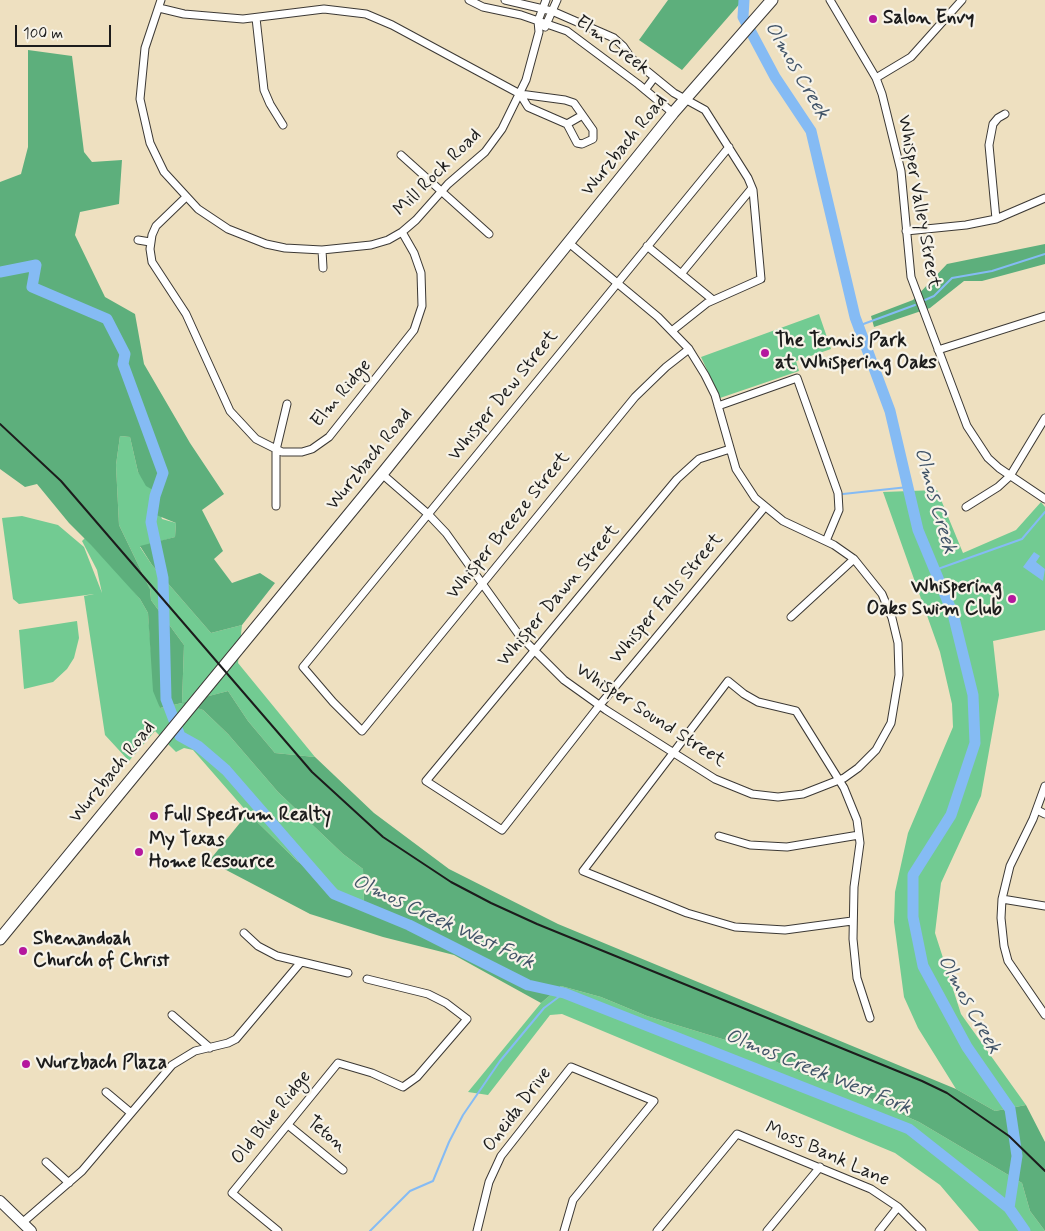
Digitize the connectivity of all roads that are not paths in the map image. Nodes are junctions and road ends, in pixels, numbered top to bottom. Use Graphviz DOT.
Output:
graph roads {
  1 [pos="469,0"];
  2 [pos="506,0"];
  3 [pos="546,0"];
  4 [pos="556,0"];
  5 [pos="830,0"];
  6 [pos="962,0"];
  7 [pos="769,1"];
  8 [pos="160,4"];
  9 [pos="542,9"];
  10 [pos="552,11"];
  11 [pos="256,18"];
  12 [pos="538,21"];
  13 [pos="547,24"];
  14 [pos="539,32"];
  15 [pos="654,78"];
  16 [pos="876,78"];
  17 [pos="645,90"];
  18 [pos="520,94"];
  19 [pos="686,98"];
  20 [pos="673,113"];
  21 [pos="1006,114"];
  22 [pos="581,116"];
  23 [pos="567,124"];
  24 [pos="283,125"];
  25 [pos="730,147"];
  26 [pos="401,155"];
  27 [pos="752,188"];
  28 [pos="442,190"];
  29 [pos="185,198"];
  30 [pos="1045,198"];
  31 [pos="996,219"];
  32 [pos="906,231"];
  33 [pos="402,232"];
  34 [pos="489,234"];
  35 [pos="138,240"];
  36 [pos="150,242"];
  37 [pos="569,243"];
  38 [pos="647,246"];
  39 [pos="322,250"];
  40 [pos="323,268"];
  41 [pos="681,274"];
  42 [pos="617,283"];
  43 [pos="713,300"];
  44 [pos="1045,316"];
  45 [pos="673,330"];
  46 [pos="689,349"];
  47 [pos="938,350"];
  48 [pos="287,404"];
  49 [pos="718,406"];
  50 [pos="1045,418"];
  51 [pos="730,449"];
  52 [pos="276,450"];
  53 [pos="382,474"];
  54 [pos="1010,476"];
  55 [pos="1044,498"];
  56 [pos="276,506"];
  57 [pos="966,507"];
  58 [pos="764,508"];
  59 [pos="428,514"];
  60 [pos="826,541"];
  61 [pos="854,559"];
  62 [pos="482,585"];
  63 [pos="791,617"];
  64 [pos="536,651"];
  65 [pos="599,706"];
  66 [pos="362,731"];
  67 [pos="672,751"];
  68 [pos="839,781"];
  69 [pos="1045,786"];
  70 [pos="1036,810"];
  71 [pos="1045,814"];
  72 [pos="502,830"];
  73 [pos="859,835"];
  74 [pos="719,836"];
  75 [pos="1002,899"];
  76 [pos="1045,906"];
  77 [pos="852,921"];
  78 [pos="244,933"];
  79 [pos="0,939"];
  80 [pos="301,962"];
  81 [pos="348,974"];
  82 [pos="367,979"];
  83 [pos="172,1015"];
  84 [pos="1045,1015"];
  85 [pos="870,1018"];
  86 [pos="210,1048"];
  87 [pos="106,1092"];
  88 [pos="131,1113"];
  89 [pos="288,1125"];
  90 [pos="46,1162"];
  91 [pos="820,1167"];
  92 [pos="343,1170"];
  93 [pos="69,1183"];
  94 [pos="0,1201"];
  95 [pos="898,1207"];
  96 [pos="22,1223"];
  97 [pos="31,1231"];
  98 [pos="278,1231"];
  99 [pos="477,1231"];
  100 [pos="564,1231"];
  101 [pos="657,1231"];
  102 [pos="767,1231"];
  103 [pos="879,1231"];
  104 [pos="922,1231"];
  1 -- 12 [label="street, Elm Creek"];
  2 -- 9 [label="street, Elm Creek"];
  3 -- 9 [label="street, Mill Rock Road"];
  4 -- 10 [label="street, Mill Rock Road"];
  5 -- 16 [label="street, Whisper Valley Street"];
  6 -- 16 [label="street"];
  7 -- 19 [label="main road, Wurzbach Road"];
  8 -- 11 [label="street"];
  8 -- 29 [label="street, Mill Rock Road"];
  9 -- 10 [label="street, Elm Creek"];
  9 -- 12 [label="street, Mill Rock Road"];
  10 -- 13 [label="street, Mill Rock Road"];
  10 -- 15 [label="street, Elm Creek"];
  11 -- 18 [label="street"];
  11 -- 24 [label="street"];
  12 -- 13 [label="street, Elm Creek"];
  12 -- 14 [label="street, Mill Rock Road"];
  13 -- 14 [label="street, Mill Rock Road"];
  13 -- 17 [label="street, Elm Creek"];
  14 -- 18 [label="street, Mill Rock Road"];
  15 -- 17 [label="street"];
  15 -- 19 [label="street, Elm Creek"];
  16 -- 32 [label="street, Whisper Valley Street"];
  17 -- 20 [label="street, Elm Creek"];
  18 -- 22 [label="street"];
  18 -- 23 [label="street"];
  18 -- 28 [label="street, Mill Rock Road"];
  19 -- 20 [label="main road, Wurzbach Road"];
  19 -- 25 [label="street, Elm Creek"];
  20 -- 37 [label="main road, Wurzbach Road"];
  21 -- 31 [label="street"];
  22 -- 23 [label="street"];
  22 -- 23 [label="street"];
  25 -- 27 [label="street, Elm Creek"];
  25 -- 38 [label="street, Whisper Dew Street"];
  26 -- 28 [label="street"];
  27 -- 41 [label="street"];
  27 -- 43 [label="street"];
  28 -- 33 [label="street, Mill Rock Road"];
  28 -- 34 [label="street"];
  29 -- 36 [label="street"];
  29 -- 39 [label="street, Mill Rock Road"];
  30 -- 31 [label="street"];
  31 -- 32 [label="street"];
  32 -- 47 [label="street, Whisper Valley Street"];
  33 -- 39 [label="street, Mill Rock Road"];
  33 -- 52 [label="street, Elm Ridge"];
  35 -- 36 [label="street"];
  36 -- 52 [label="street, Elm Ridge"];
  37 -- 42 [label="street, Whisper Sound Street"];
  37 -- 53 [label="main road, Wurzbach Road"];
  38 -- 41 [label="street"];
  38 -- 42 [label="street, Whisper Dew Street"];
  39 -- 40 [label="street"];
  41 -- 43 [label="street"];
  42 -- 45 [label="street, Whisper Sound Street"];
  42 -- 59 [label="street, Whisper Dew Street"];
  43 -- 45 [label="street"];
  44 -- 47 [label="street"];
  45 -- 46 [label="street, Whisper Sound Street"];
  46 -- 49 [label="street, Whisper Sound Street"];
  46 -- 62 [label="street, Whisper Breeze Street"];
  47 -- 54 [label="street, Whisper Valley Street"];
  48 -- 52 [label="street"];
  49 -- 51 [label="street, Whisper Sound Street"];
  49 -- 60 [label="street"];
  50 -- 54 [label="street"];
  51 -- 58 [label="street, Whisper Sound Street"];
  51 -- 64 [label="street, Whisper Dawn Street"];
  52 -- 56 [label="street"];
  53 -- 59 [label="street, Whisper Sound Street"];
  53 -- 79 [label="main road, Wurzbach Road"];
  54 -- 55 [label="street, Whisper Valley Street"];
  54 -- 57 [label="street"];
  58 -- 60 [label="street, Whisper Sound Street"];
  58 -- 65 [label="street, Whisper Falls Street"];
  59 -- 62 [label="street, Whisper Sound Street"];
  59 -- 66 [label="street, Whisper Dew Street"];
  60 -- 61 [label="street, Whisper Sound Street"];
  61 -- 63 [label="street"];
  61 -- 68 [label="street, Whisper Sound Street"];
  62 -- 64 [label="street, Whisper Sound Street"];
  62 -- 66 [label="street, Whisper Breeze Street"];
  64 -- 65 [label="street, Whisper Sound Street"];
  64 -- 72 [label="street, Whisper Dawn Street"];
  65 -- 67 [label="street, Whisper Sound Street"];
  65 -- 72 [label="street, Whisper Falls Street"];
  67 -- 68 [label="street, Whisper Sound Street"];
  67 -- 68 [label="street"];
  67 -- 77 [label="street"];
  68 -- 73 [label="street"];
  69 -- 70 [label="street"];
  70 -- 71 [label="street"];
  70 -- 75 [label="street"];
  73 -- 74 [label="street"];
  73 -- 77 [label="street"];
  75 -- 76 [label="street"];
  75 -- 84 [label="street"];
  77 -- 85 [label="street"];
  78 -- 80 [label="street"];
  80 -- 81 [label="street"];
  80 -- 86 [label="street"];
  82 -- 89 [label="street, Old Blue Ridge"];
  83 -- 86 [label="street"];
  86 -- 88 [label="street"];
  87 -- 88 [label="street"];
  88 -- 93 [label="street"];
  89 -- 92 [label="street, Teton"];
  89 -- 98 [label="street, Old Blue Ridge"];
  90 -- 93 [label="street"];
  91 -- 95 [label="street, Moss Bank Lane"];
  91 -- 101 [label="street, Moss Bank Lane"];
  91 -- 102 [label="street"];
  93 -- 96 [label="street"];
  94 -- 96 [label="main road"];
  95 -- 103 [label="street"];
  95 -- 104 [label="street, Moss Bank Lane"];
  96 -- 97 [label="main road"];
  99 -- 100 [label="street, Oneida Drive"];
}
